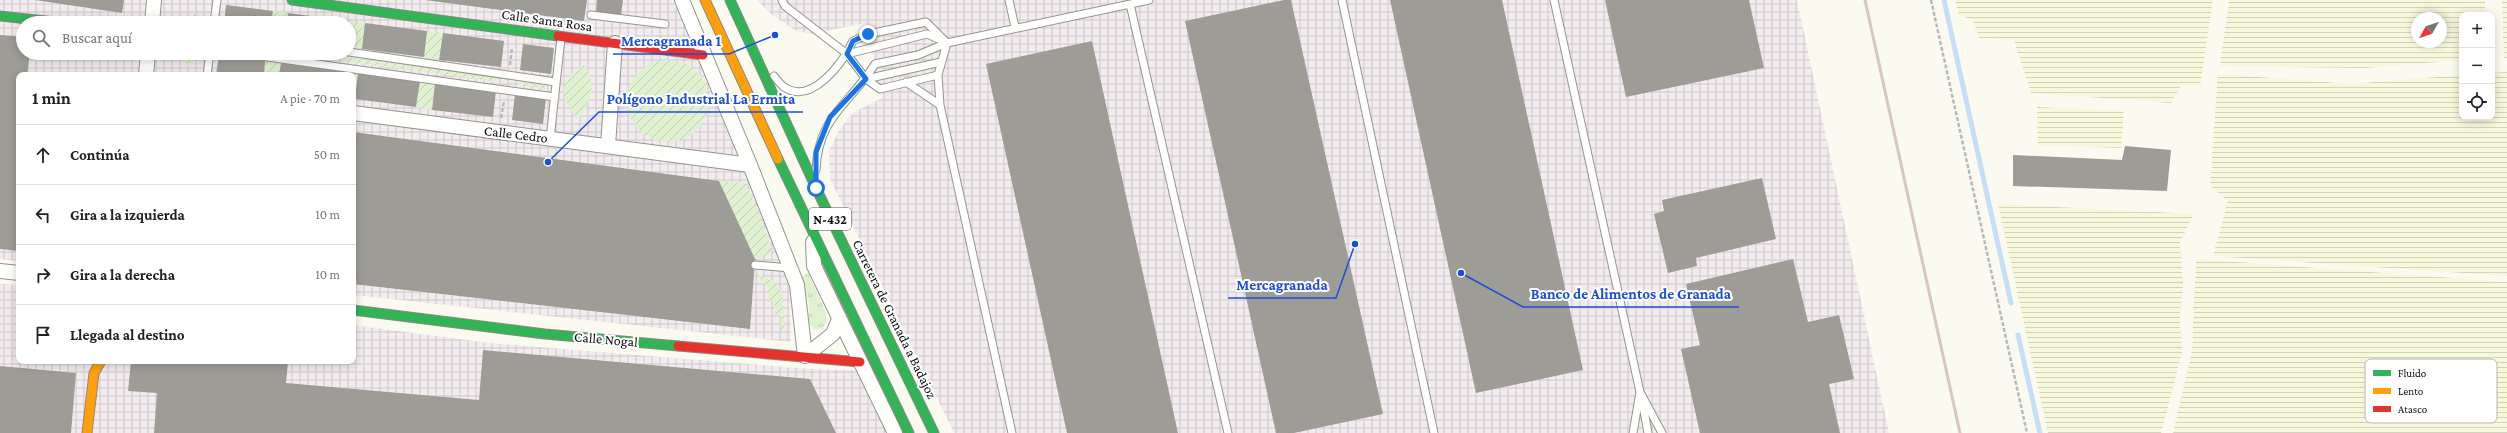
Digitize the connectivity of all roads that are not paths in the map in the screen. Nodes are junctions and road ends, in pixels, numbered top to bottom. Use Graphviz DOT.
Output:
graph roads {
  1 [pos="154,0"];
  2 [pos="217,0"];
  3 [pos="292,0"];
  4 [pos="682,0"];
  5 [pos="705,0"];
  6 [pos="730,0"];
  7 [pos="782,0"];
  8 [pos="1008,0"];
  9 [pos="1149,0"];
  10 [pos="1342,0"];
  11 [pos="1554,0"];
  12 [pos="1130,4"];
  13 [pos="591,15"];
  14 [pos="0,16"];
  15 [pos="153,16"];
  16 [pos="215,16"];
  17 [pos="16,18"];
  18 [pos="665,24"];
  19 [pos="1015,27"];
  20 [pos="562,36"];
  21 [pos="614,43"];
  22 [pos="947,43"];
  23 [pos="356,53"];
  24 [pos="847,54"];
  25 [pos="703,55"];
  26 [pos="756,58"];
  27 [pos="147,60"];
  28 [pos="209,60"];
  29 [pos="290,60"];
  30 [pos="941,62"];
  31 [pos="146,72"];
  32 [pos="207,72"];
  33 [pos="938,75"];
  34 [pos="866,79"];
  35 [pos="556,82"];
  36 [pos="906,82"];
  37 [pos="555,96"];
  38 [pos="940,105"];
  39 [pos="356,113"];
  40 [pos="550,139"];
  41 [pos="608,146"];
  42 [pos="750,165"];
  43 [pos="816,188"];
  44 [pos="813,234"];
  45 [pos="755,265"];
  46 [pos="790,268"];
  47 [pos="0,271"];
  48 [pos="16,273"];
  49 [pos="356,310"];
  50 [pos="839,319"];
  51 [pos="805,356"];
  52 [pos="860,362"];
  53 [pos="99,364"];
  54 [pos="1640,392"];
  55 [pos="87,433"];
  56 [pos="895,433"];
  57 [pos="909,433"];
  58 [pos="934,433"];
  59 [pos="1012,433"];
  60 [pos="1228,433"];
  61 [pos="1434,433"];
  62 [pos="1633,433"];
  63 [pos="1648,433"];
  64 [pos="1662,433"];
  1 -- 15 [label="street"];
  2 -- 16 [label="lane"];
  3 -- 20 [label="main road, Calle Santa Rosa"];
  4 -- 25 [label="street"];
  5 -- 44 [label="main road, N-432"];
  6 -- 26 [label="main road, Carretera de Granada a Badajoz / N-432"];
  7 -- 24 [label="lane"];
  8 -- 19 [label="lane"];
  9 -- 12 [label="lane"];
  10 -- 61 [label="lane"];
  11 -- 54 [label="lane"];
  12 -- 19 [label="lane"];
  12 -- 60 [label="lane"];
  13 -- 18 [label="lane"];
  14 -- 17 [label="main road"];
  19 -- 22 [label="lane"];
  20 -- 21 [label="main road, Calle Santa Rosa"];
  20 -- 35 [label="lane"];
  21 -- 25 [label="main road, Calle Santa Rosa"];
  21 -- 41 [label="street"];
  22 -- 24 [label="lane"];
  22 -- 24 [label="lane"];
  22 -- 30 [label="lane"];
  22 -- 34 [label="lane"];
  23 -- 35 [label="lane"];
  24 -- 26 [label="lane"];
  24 -- 34 [label="lane"];
  25 -- 42 [label="street"];
  26 -- 43 [label="main road, Carretera de Granada a Badajoz / N-432"];
  27 -- 31 [label="street"];
  28 -- 32 [label="lane"];
  29 -- 37 [label="lane"];
  30 -- 33 [label="lane"];
  30 -- 34 [label="lane"];
  33 -- 36 [label="lane"];
  33 -- 38 [label="lane"];
  34 -- 36 [label="lane"];
  34 -- 43 [label="lane"];
  35 -- 37 [label="lane"];
  36 -- 38 [label="lane"];
  37 -- 40 [label="lane"];
  38 -- 59 [label="lane"];
  39 -- 40 [label="street, Calle Cedro"];
  40 -- 41 [label="street, Calle Cedro"];
  41 -- 42 [label="street, Calle Cedro"];
  42 -- 46 [label="street"];
  43 -- 58 [label="main road, Carretera de Granada a Badajoz / N-432"];
  44 -- 50 [label="street"];
  44 -- 57 [label="main road, N-432"];
  45 -- 46 [label="lane"];
  46 -- 51 [label="street"];
  47 -- 48 [label="street"];
  49 -- 51 [label="main road, Calle Nogal"];
  50 -- 51 [label="street"];
  50 -- 52 [label="street"];
  51 -- 52 [label="main road, Calle Nogal"];
  52 -- 56 [label="street"];
  53 -- 55 [label="main road"];
  54 -- 62 [label="lane"];
  54 -- 63 [label="lane"];
  54 -- 64 [label="lane"];
}
